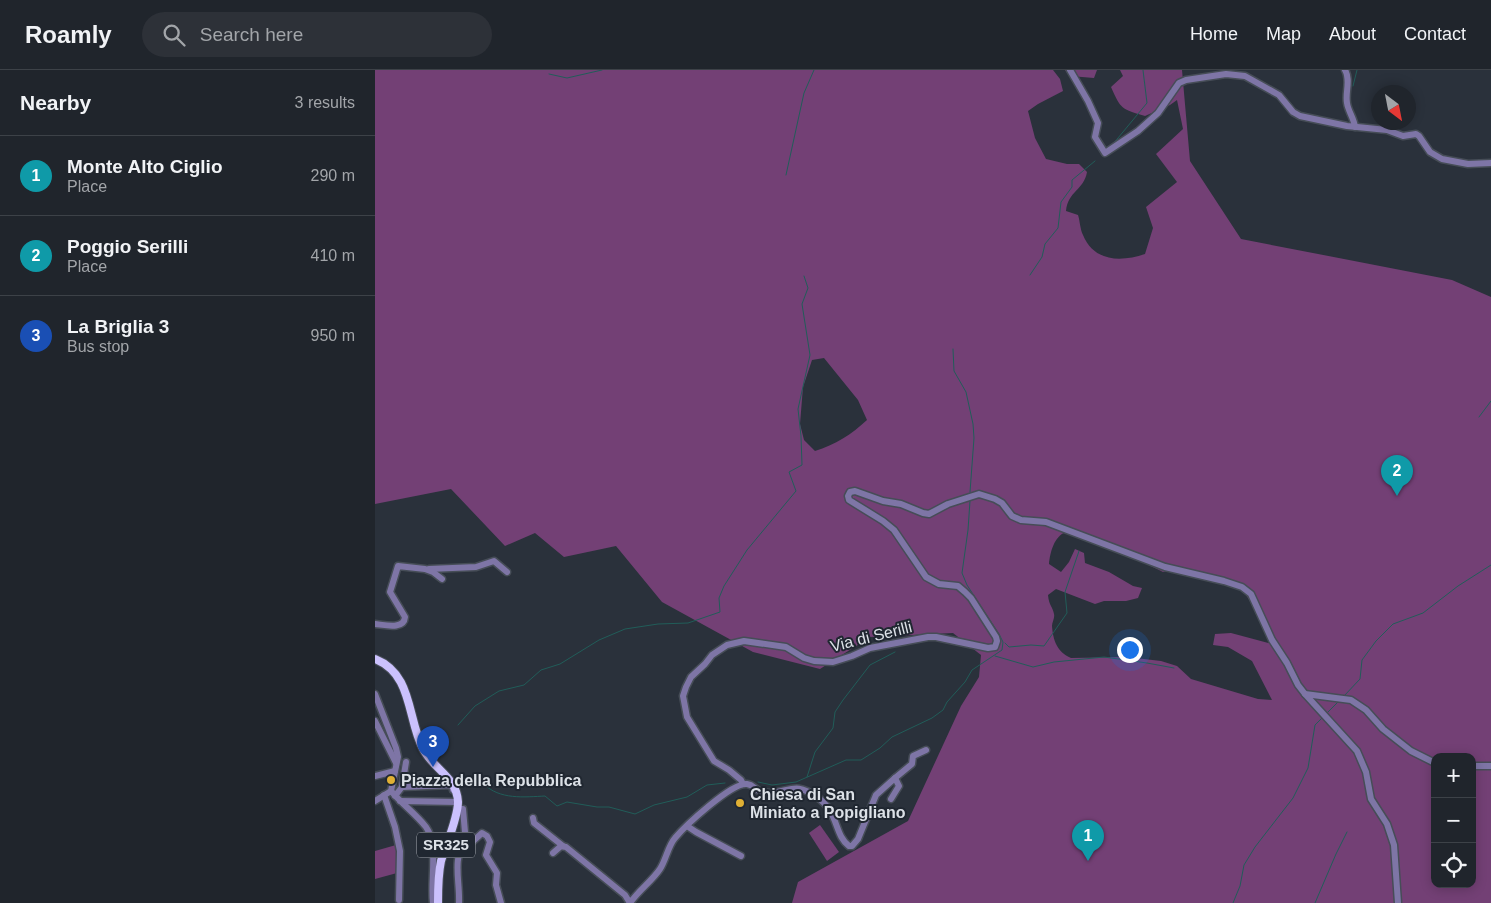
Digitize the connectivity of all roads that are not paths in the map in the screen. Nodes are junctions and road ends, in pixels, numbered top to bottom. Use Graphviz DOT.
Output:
graph roads {
  1 [pos="1071,70"];
  2 [pos="1345,70"];
  3 [pos="1355,127"];
  4 [pos="1491,164"];
  5 [pos="425,569"];
  6 [pos="507,572"];
  7 [pos="442,579"];
  8 [pos="375,624"];
  9 [pos="375,659"];
  10 [pos="375,694"];
  11 [pos="1305,694"];
  12 [pos="375,722"];
  13 [pos="926,750"];
  14 [pos="1431,761"];
  15 [pos="396,762"];
  16 [pos="406,762"];
  17 [pos="1476,766"];
  18 [pos="1491,766"];
  19 [pos="375,776"];
  20 [pos="895,778"];
  21 [pos="743,784"];
  22 [pos="454,788"];
  23 [pos="398,793"];
  24 [pos="383,796"];
  25 [pos="891,799"];
  26 [pos="375,800"];
  27 [pos="457,806"];
  28 [pos="533,818"];
  29 [pos="687,826"];
  30 [pos="465,840"];
  31 [pos="563,846"];
  32 [pos="553,853"];
  33 [pos="741,856"];
  34 [pos="399,900"];
  35 [pos="433,903"];
  36 [pos="438,903"];
  37 [pos="459,903"];
  38 [pos="501,903"];
  39 [pos="630,903"];
  40 [pos="1397,903"];
  1 -- 3 [label="street"];
  2 -- 3 [label="street"];
  3 -- 4 [label="street"];
  5 -- 6 [label="street"];
  5 -- 7 [label="street"];
  5 -- 8 [label="street"];
  9 -- 22 [label="main road, SR325"];
  10 -- 15 [label="street"];
  11 -- 14 [label="street"];
  11 -- 21 [label="street, Via di Serilli"];
  11 -- 40 [label="street"];
  12 -- 15 [label="street"];
  13 -- 20 [label="street"];
  15 -- 19 [label="street"];
  15 -- 23 [label="street"];
  16 -- 23 [label="street"];
  17 -- 18 [label="street"];
  20 -- 21 [label="street"];
  20 -- 25 [label="street"];
  21 -- 29 [label="street"];
  22 -- 23 [label="street"];
  22 -- 27 [label="main road, SR325"];
  23 -- 24 [label="street"];
  23 -- 27 [label="street"];
  23 -- 35 [label="street"];
  24 -- 26 [label="street"];
  24 -- 34 [label="street"];
  27 -- 30 [label="street"];
  27 -- 36 [label="main road, SR325"];
  28 -- 31 [label="street"];
  29 -- 33 [label="street"];
  29 -- 39 [label="street"];
  30 -- 37 [label="street"];
  30 -- 38 [label="street"];
  31 -- 32 [label="street"];
  31 -- 39 [label="street"];
}
